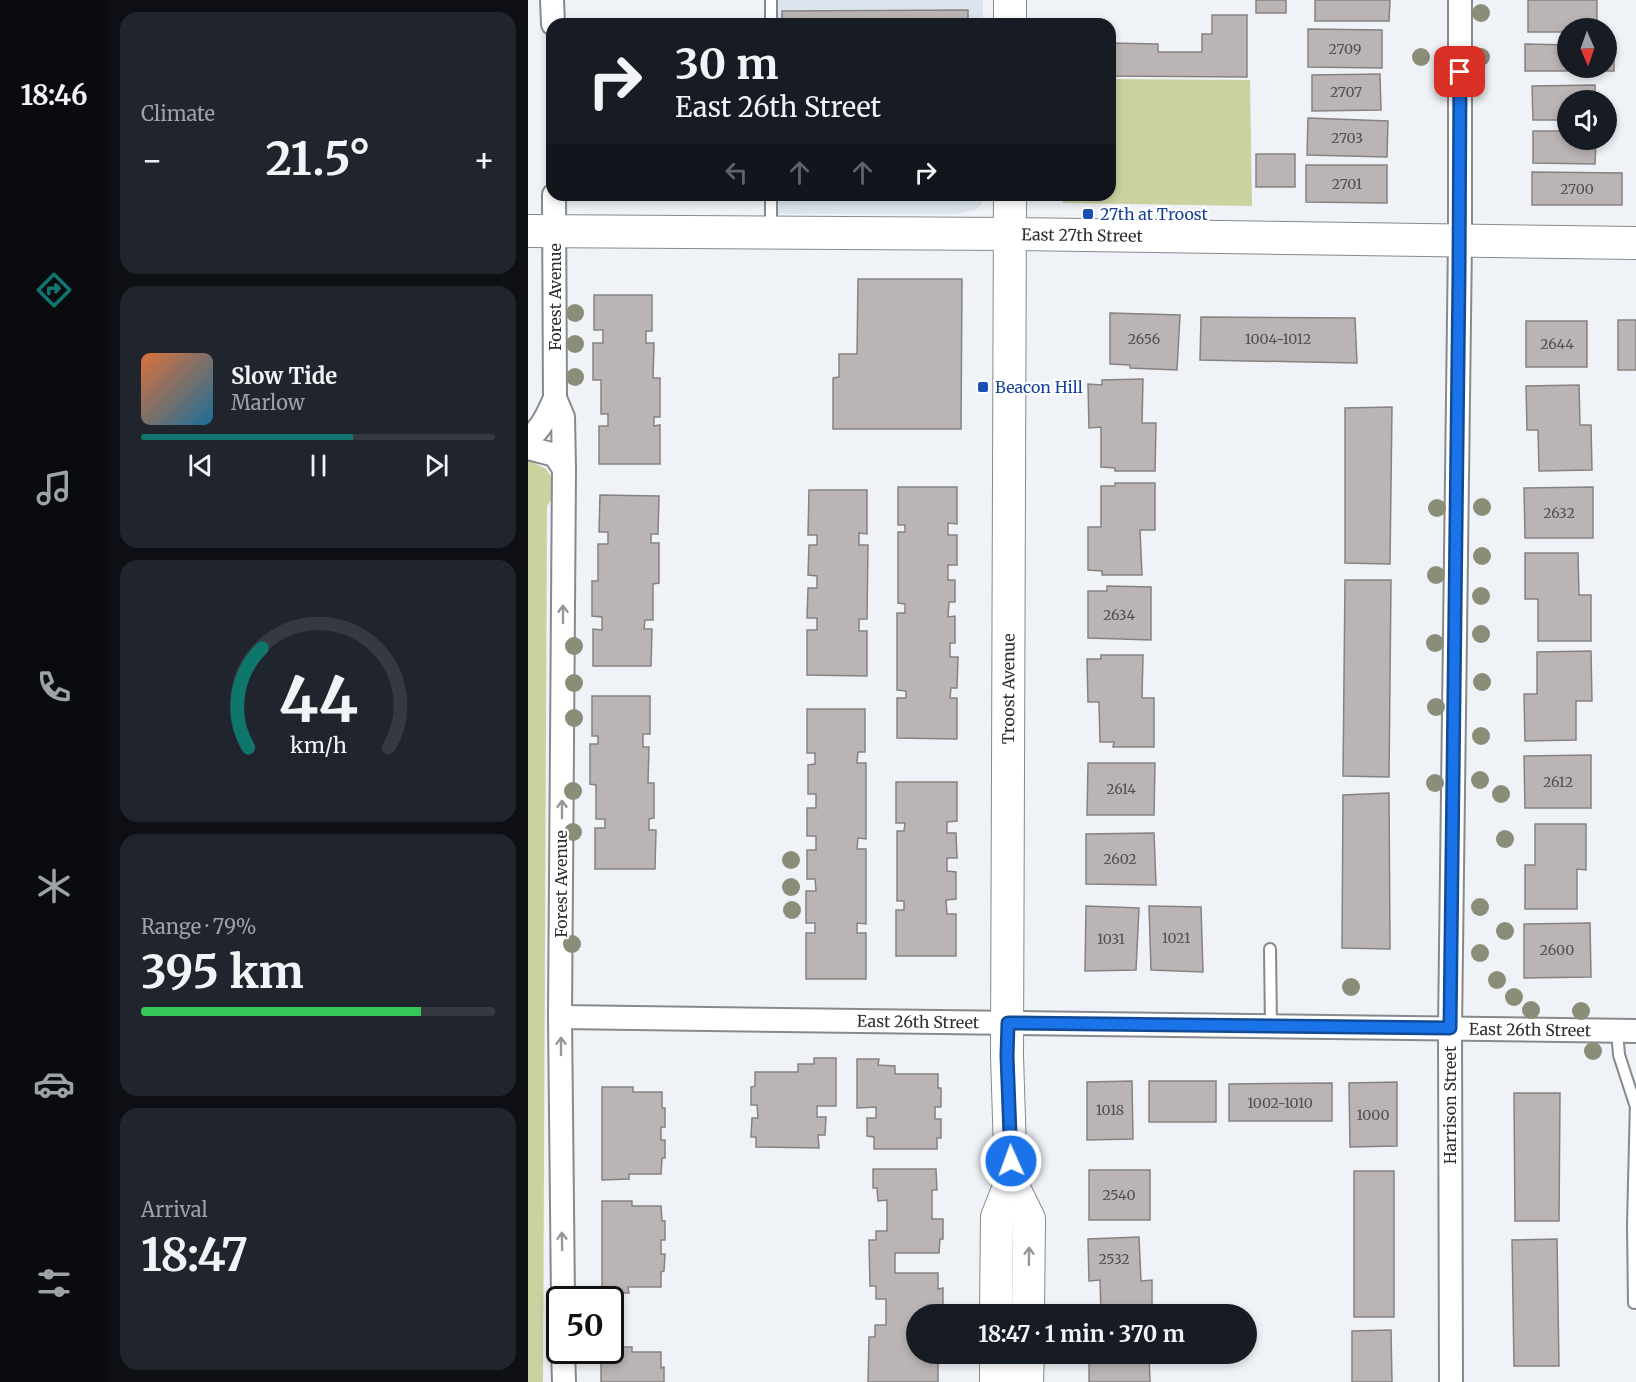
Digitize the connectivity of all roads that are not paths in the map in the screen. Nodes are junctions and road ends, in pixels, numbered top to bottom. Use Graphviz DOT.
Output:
graph roads {
  1 [pos="552,0"];
  2 [pos="771,0"];
  3 [pos="1010,0"];
  4 [pos="1460,0"];
  5 [pos="553,18"];
  6 [pos="771,18"];
  7 [pos="1010,18"];
  8 [pos="552,201"];
  9 [pos="771,201"];
  10 [pos="1010,201"];
  11 [pos="541,232"];
  12 [pos="771,233"];
  13 [pos="1010,234"];
  14 [pos="1460,240"];
  15 [pos="1636,243"];
  16 [pos="555,398"];
  17 [pos="528,439"];
  18 [pos="528,448"];
  19 [pos="564,469"];
  20 [pos="1270,949"];
  21 [pos="560,1017"];
  22 [pos="1008,1023"];
  23 [pos="1271,1026"];
  24 [pos="1450,1028"];
  25 [pos="1627,1031"];
  26 [pos="1636,1102"];
  27 [pos="1011,1182"];
  28 [pos="1635,1225"];
  29 [pos="563,1286"];
  30 [pos="1636,1303"];
  31 [pos="996,1304"];
  32 [pos="1028,1304"];
  33 [pos="563,1364"];
  34 [pos="996,1364"];
  35 [pos="1028,1364"];
  36 [pos="564,1382"];
  37 [pos="996,1382"];
  38 [pos="1028,1382"];
  39 [pos="1450,1382"];
  1 -- 5 [label="street"];
  2 -- 6 [label="lane"];
  3 -- 7 [label="main road"];
  4 -- 14 [label="street, Harrison Street"];
  8 -- 11 [label="street, Forest Avenue"];
  9 -- 12 [label="lane"];
  10 -- 13 [label="main road, Troost Avenue"];
  11 -- 12 [label="main road, East 27th Street"];
  11 -- 16 [label="street, Forest Avenue"];
  12 -- 13 [label="main road, East 27th Street"];
  13 -- 14 [label="main road, East 27th Street"];
  13 -- 22 [label="main road, Troost Avenue"];
  14 -- 15 [label="main road, East 27th Street"];
  14 -- 24 [label="street, Harrison Street"];
  16 -- 17 [label="street, Forest Avenue"];
  16 -- 19 [label="street, Forest Avenue"];
  18 -- 19 [label="street"];
  21 -- 19 [label="street, Forest Avenue, one-way"];
  20 -- 23 [label="lane"];
  21 -- 22 [label="street, East 26th Street"];
  29 -- 21 [label="street, Forest Avenue, one-way"];
  22 -- 23 [label="street, East 26th Street"];
  22 -- 27 [label="main road, Troost Avenue"];
  23 -- 24 [label="street, East 26th Street"];
  24 -- 25 [label="street, East 26th Street"];
  24 -- 39 [label="street, Harrison Street"];
  25 -- 26 [label="lane"];
  26 -- 28 [label="lane"];
  27 -- 31 [label="main road, Troost Avenue"];
  32 -- 27 [label="main road, Troost Avenue, one-way"];
  28 -- 30 [label="lane"];
  33 -- 36 [label="street"];
  34 -- 37 [label="main road"];
  35 -- 38 [label="main road"];
}
